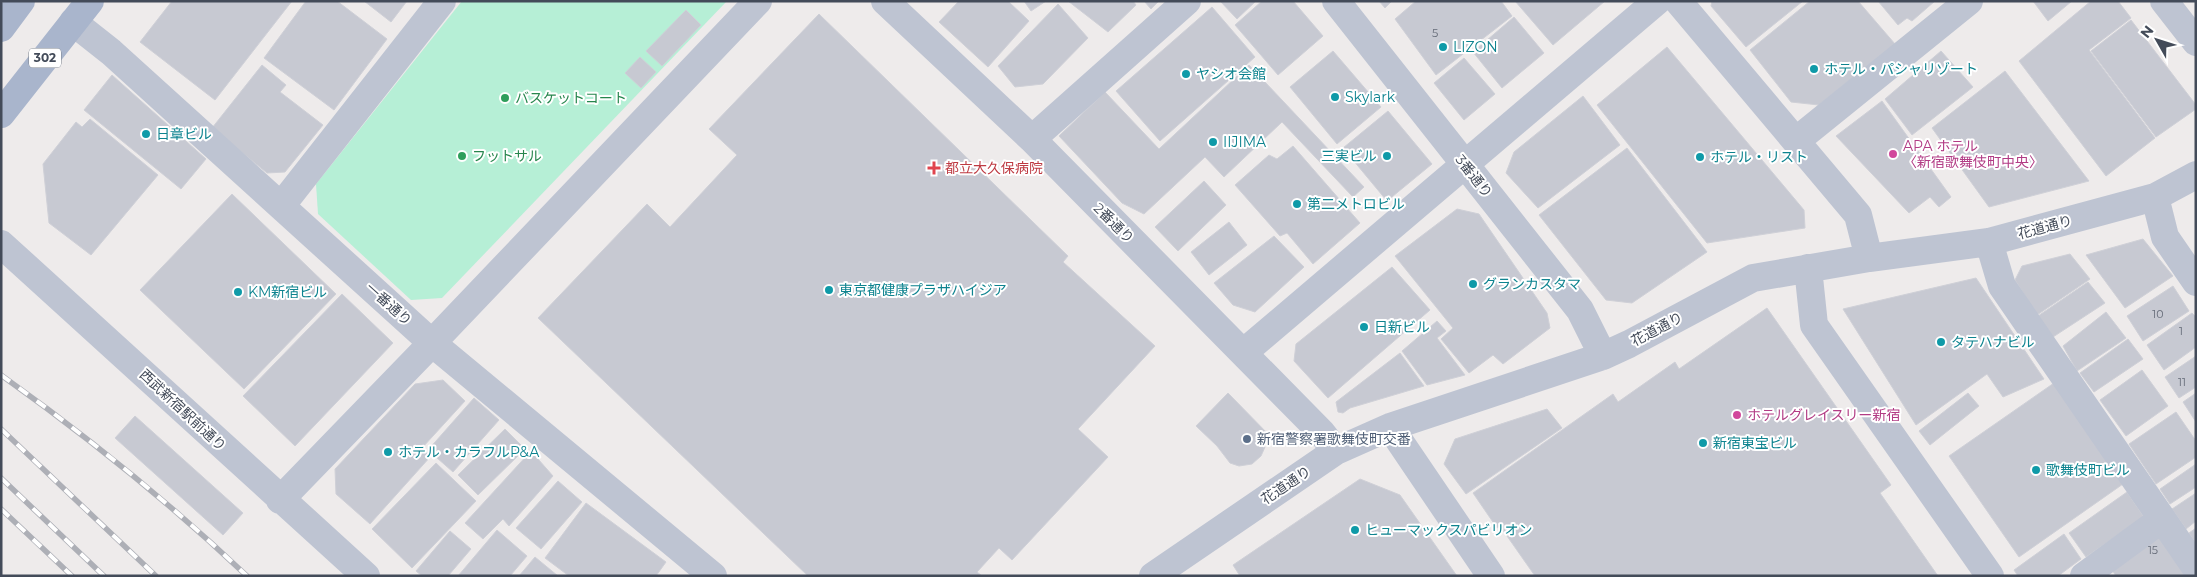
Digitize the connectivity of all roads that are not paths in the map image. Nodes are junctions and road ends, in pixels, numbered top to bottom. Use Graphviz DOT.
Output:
graph roads {
  1 [pos="21,1"];
  2 [pos="442,1"];
  3 [pos="758,1"];
  4 [pos="886,1"];
  5 [pos="1187,1"];
  6 [pos="1336,1"];
  7 [pos="1657,1"];
  8 [pos="1678,1"];
  9 [pos="1969,1"];
  10 [pos="2164,1"];
  11 [pos="81,12"];
  12 [pos="1,28"];
  13 [pos="2196,42"];
  14 [pos="1,114"];
  15 [pos="1032,139"];
  16 [pos="1796,140"];
  17 [pos="1465,165"];
  18 [pos="2196,175"];
  19 [pos="2155,197"];
  20 [pos="281,206"];
  21 [pos="1989,242"];
  22 [pos="1,244"];
  23 [pos="1869,258"];
  24 [pos="1808,268"];
  25 [pos="2196,282"];
  26 [pos="432,344"];
  27 [pos="1243,353"];
  28 [pos="1603,356"];
  29 [pos="1390,427"];
  30 [pos="1336,451"];
  31 [pos="280,500"];
  32 [pos="2162,519"];
  33 [pos="2196,568"];
  34 [pos="366,576"];
  35 [pos="712,576"];
  36 [pos="1153,576"];
  37 [pos="1491,576"];
  38 [pos="1990,576"];
  39 [pos="2084,576"];
  1 -- 12 [label="main road"];
  2 -- 20 [label="street"];
  3 -- 26 [label="street"];
  4 -- 15 [label="street, 2番通り"];
  5 -- 15 [label="street"];
  6 -- 17 [label="street, 3番通り"];
  7 -- 17 [label="street"];
  8 -- 16 [label="street"];
  9 -- 16 [label="street"];
  10 -- 13 [label="street"];
  11 -- 14 [label="main road, 302"];
  11 -- 20 [label="street, 一番通り"];
  15 -- 27 [label="street, 2番通り"];
  16 -- 23 [label="street"];
  17 -- 27 [label="street"];
  17 -- 28 [label="street, 3番通り"];
  18 -- 19 [label="street, 花道通り"];
  19 -- 21 [label="street, 花道通り"];
  19 -- 25 [label="street"];
  20 -- 26 [label="street, 一番通り"];
  21 -- 23 [label="street, 花道通り"];
  21 -- 32 [label="street"];
  22 -- 31 [label="street, 西武新宿駅前通り"];
  23 -- 24 [label="street, 花道通り"];
  24 -- 28 [label="street, 花道通り"];
  24 -- 38 [label="street"];
  26 -- 31 [label="street"];
  26 -- 35 [label="street, 一番通り"];
  27 -- 30 [label="street, 2番通り"];
  28 -- 29 [label="street, 花道通り"];
  29 -- 30 [label="street, 花道通り"];
  29 -- 37 [label="street"];
  30 -- 36 [label="street, 花道通り"];
  31 -- 34 [label="street, 西武新宿駅前通り"];
  32 -- 33 [label="street"];
  32 -- 39 [label="street"];
}
